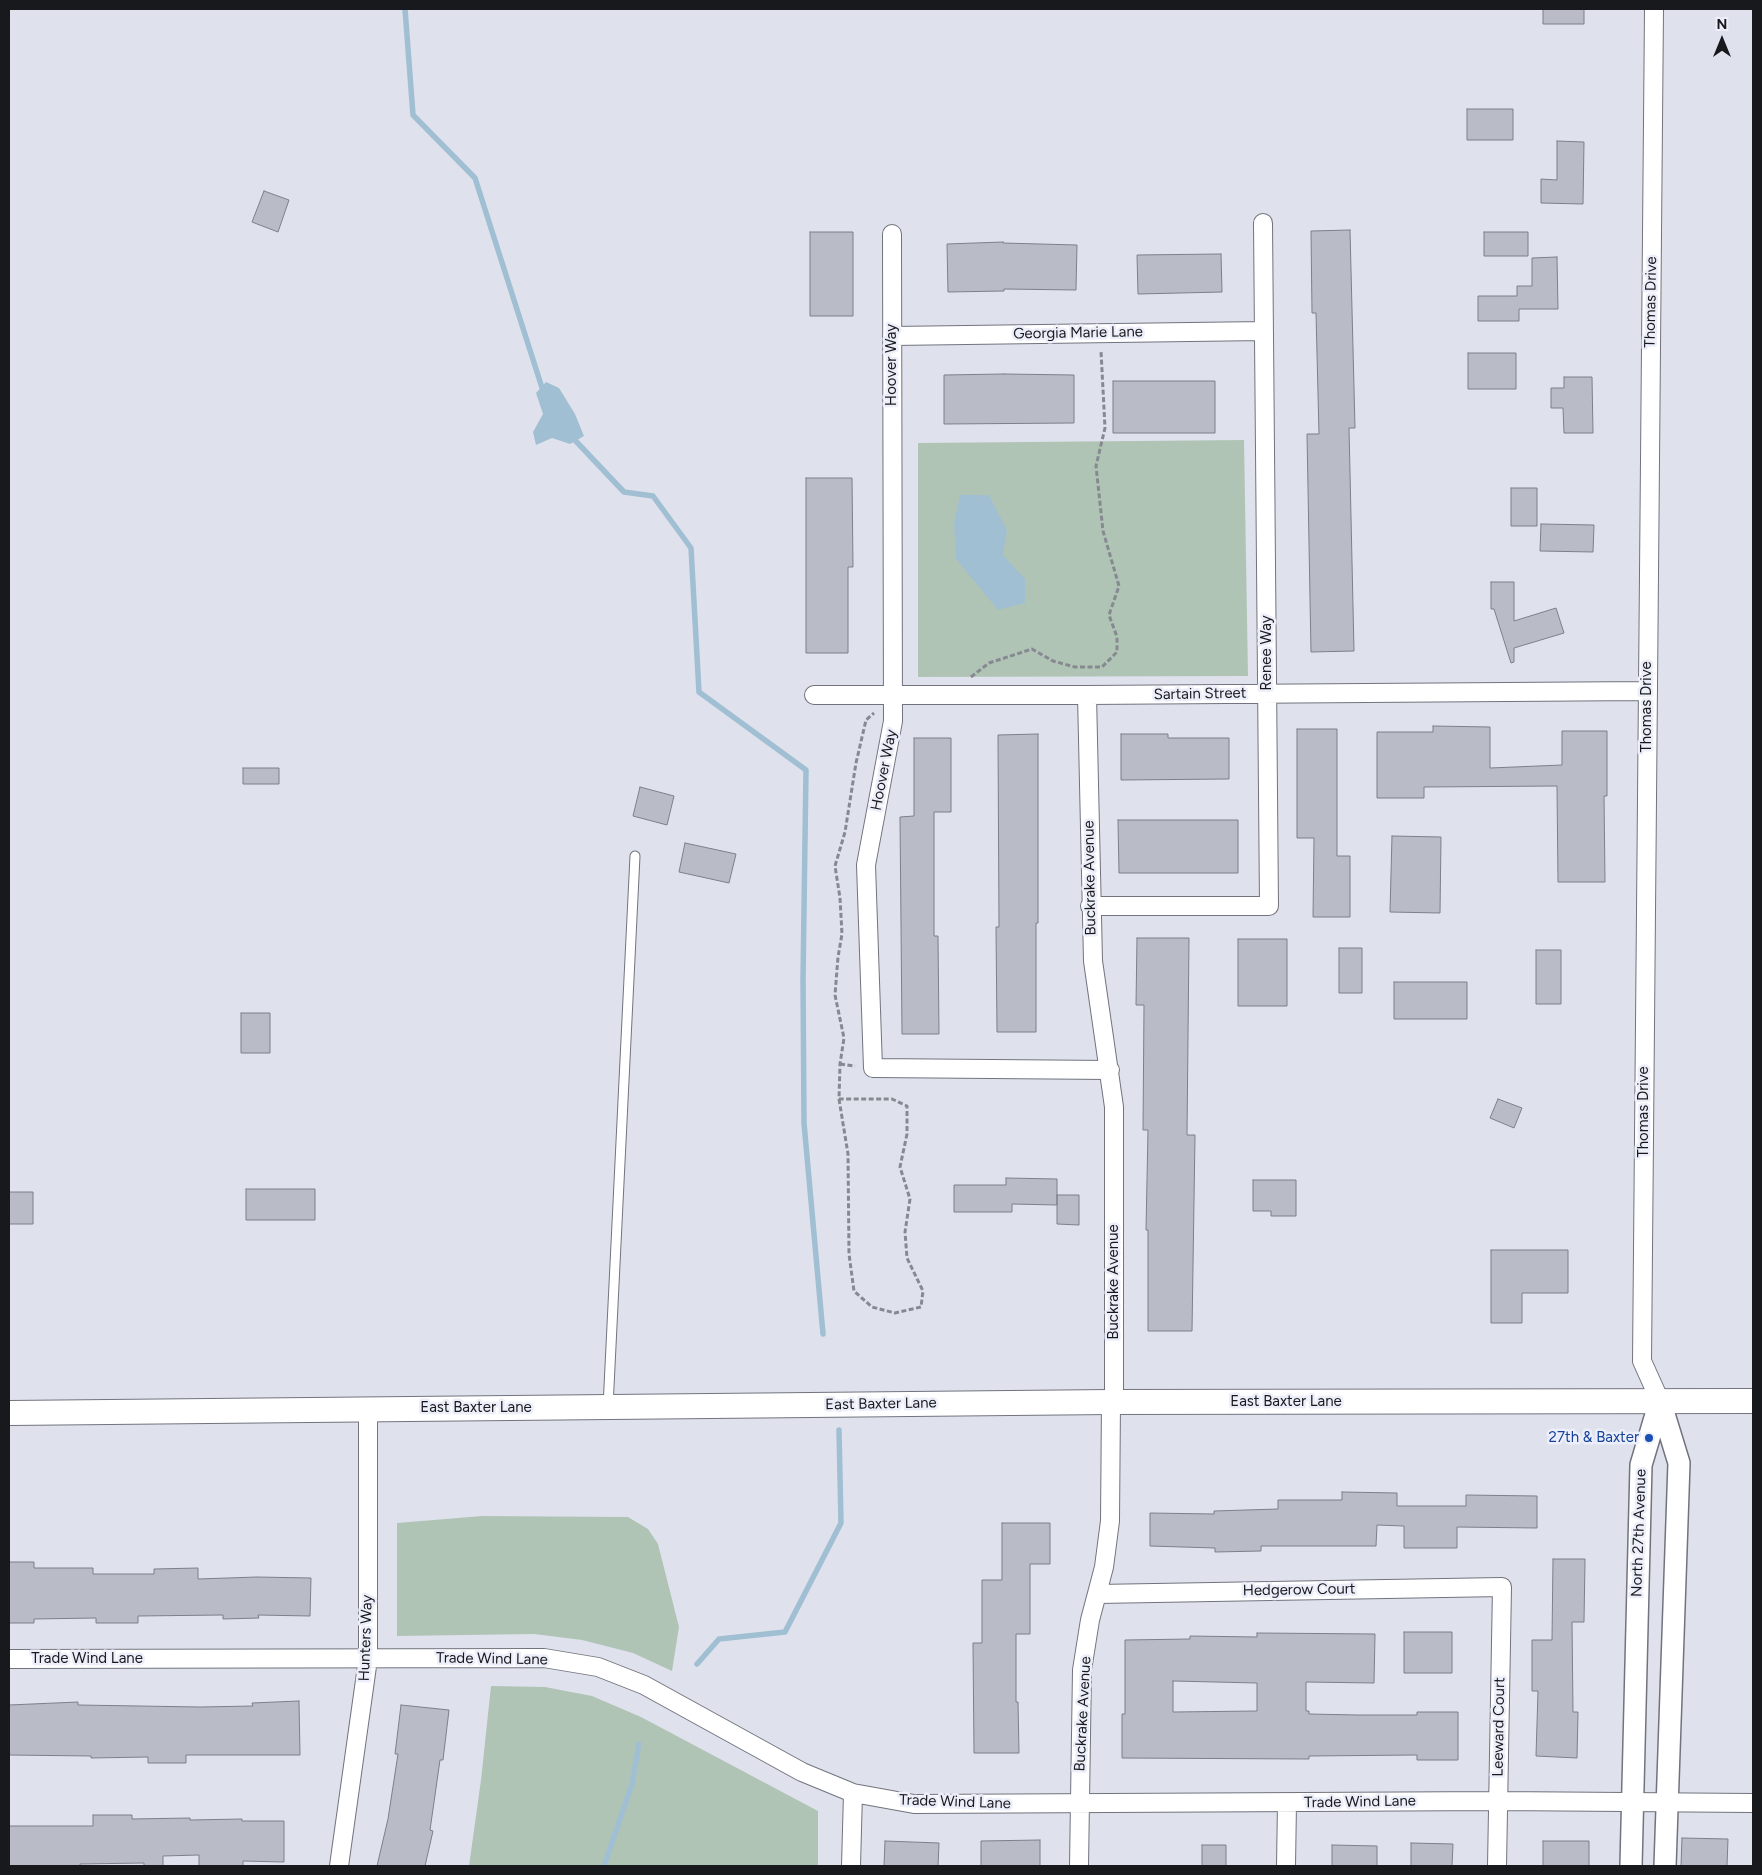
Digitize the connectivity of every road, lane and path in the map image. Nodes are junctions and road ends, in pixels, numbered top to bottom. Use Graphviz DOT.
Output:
graph roads {
  1 [pos="1654,9"];
  2 [pos="1263,223"];
  3 [pos="892,234"];
  4 [pos="1264,331"];
  5 [pos="1100,333"];
  6 [pos="892,336"];
  7 [pos="971,677"];
  8 [pos="1647,691"];
  9 [pos="1268,693"];
  10 [pos="814,696"];
  11 [pos="893,696"];
  12 [pos="1087,696"];
  13 [pos="635,856"];
  14 [pos="1090,906"];
  15 [pos="1110,1070"];
  16 [pos="1753,1400"];
  17 [pos="1660,1401"];
  18 [pos="1111,1402"];
  19 [pos="608,1407"];
  20 [pos="368,1408"];
  21 [pos="9,1413"];
  22 [pos="1502,1587"];
  23 [pos="1097,1594"];
  24 [pos="9,1659"];
  25 [pos="368,1659"];
  26 [pos="853,1793"];
  27 [pos="1498,1800"];
  28 [pos="1079,1803"];
  29 [pos="1287,1803"];
  30 [pos="1633,1803"];
  31 [pos="1667,1803"];
  32 [pos="1753,1804"];
  33 [pos="339,1866"];
  34 [pos="851,1866"];
  35 [pos="1079,1866"];
  36 [pos="1286,1866"];
  37 [pos="1497,1866"];
  38 [pos="1631,1866"];
  39 [pos="1665,1866"];
  1 -- 8 [label="street, Thomas Drive"];
  2 -- 4 [label="street, Renee Way"];
  3 -- 6 [label="street, Hoover Way"];
  4 -- 5 [label="street, Georgia Marie Lane"];
  4 -- 9 [label="street, Renee Way"];
  5 -- 6 [label="street, Georgia Marie Lane"];
  5 -- 7 [label="path"];
  6 -- 11 [label="street, Hoover Way"];
  8 -- 9 [label="street, Sartain Street"];
  8 -- 17 [label="street, Thomas Drive"];
  9 -- 12 [label="street, Sartain Street"];
  9 -- 14 [label="street, Renee Way"];
  10 -- 11 [label="street, Sartain Street"];
  11 -- 12 [label="street, Sartain Street"];
  11 -- 15 [label="street, Hoover Way"];
  12 -- 14 [label="street, Buckrake Avenue"];
  13 -- 19 [label="lane"];
  14 -- 15 [label="street, Buckrake Avenue"];
  15 -- 18 [label="street, Buckrake Avenue"];
  16 -- 17 [label="main road, East Baxter Lane"];
  17 -- 18 [label="main road, East Baxter Lane"];
  17 -- 30 [label="street, North 27th Avenue"];
  17 -- 31 [label="street"];
  18 -- 19 [label="main road, East Baxter Lane"];
  18 -- 23 [label="street, Buckrake Avenue"];
  19 -- 20 [label="main road, East Baxter Lane"];
  20 -- 21 [label="main road, East Baxter Lane"];
  20 -- 25 [label="street, Hunters Way"];
  22 -- 23 [label="street, Hedgerow Court"];
  22 -- 27 [label="street, Leeward Court"];
  23 -- 28 [label="street, Buckrake Avenue"];
  24 -- 25 [label="street, Trade Wind Lane"];
  25 -- 26 [label="street, Trade Wind Lane"];
  25 -- 33 [label="street, Hunters Way"];
  26 -- 28 [label="street, Trade Wind Lane"];
  26 -- 34 [label="street"];
  27 -- 29 [label="street, Trade Wind Lane"];
  27 -- 30 [label="street, Trade Wind Lane"];
  27 -- 37 [label="street, Leeward Court"];
  28 -- 29 [label="street, Trade Wind Lane"];
  28 -- 35 [label="street, Buckrake Avenue"];
  29 -- 36 [label="street"];
  30 -- 31 [label="street, Trade Wind Lane"];
  30 -- 38 [label="street, North 27th Avenue"];
  31 -- 32 [label="street, Trade Wind Lane"];
  31 -- 39 [label="street"];
}
